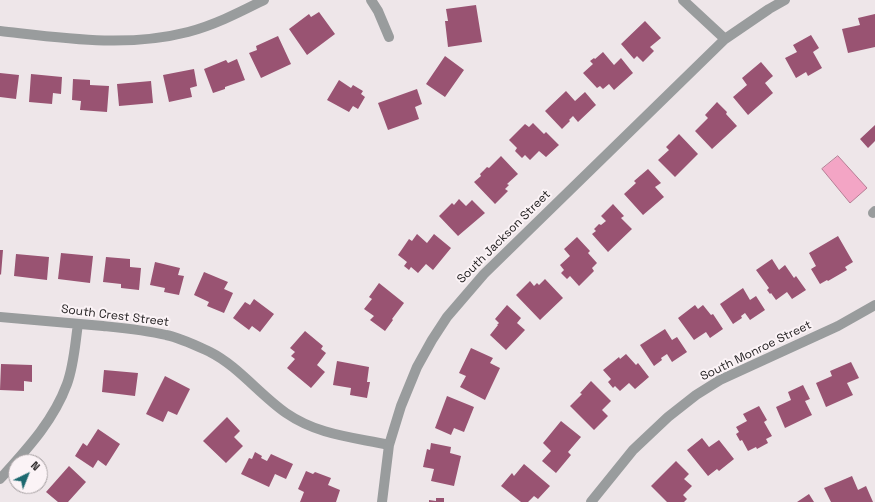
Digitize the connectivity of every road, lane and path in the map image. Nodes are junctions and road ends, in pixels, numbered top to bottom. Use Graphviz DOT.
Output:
graph roads {
  1 [pos="264,0"];
  2 [pos="371,0"];
  3 [pos="683,0"];
  4 [pos="785,0"];
  5 [pos="0,31"];
  6 [pos="388,37"];
  7 [pos="724,39"];
  8 [pos="875,305"];
  9 [pos="0,317"];
  10 [pos="78,324"];
  11 [pos="389,445"];
  12 [pos="0,479"];
  13 [pos="382,502"];
  14 [pos="591,502"];
  1 -- 5 [label="street"];
  2 -- 6 [label="street"];
  3 -- 7 [label="street"];
  4 -- 7 [label="street, South Jackson Street"];
  7 -- 11 [label="street, South Jackson Street"];
  8 -- 14 [label="street, South Monroe Street"];
  9 -- 10 [label="street, South Crest Street"];
  10 -- 11 [label="street, South Crest Street"];
  10 -- 12 [label="street"];
  11 -- 13 [label="street, South Jackson Street"];
}
